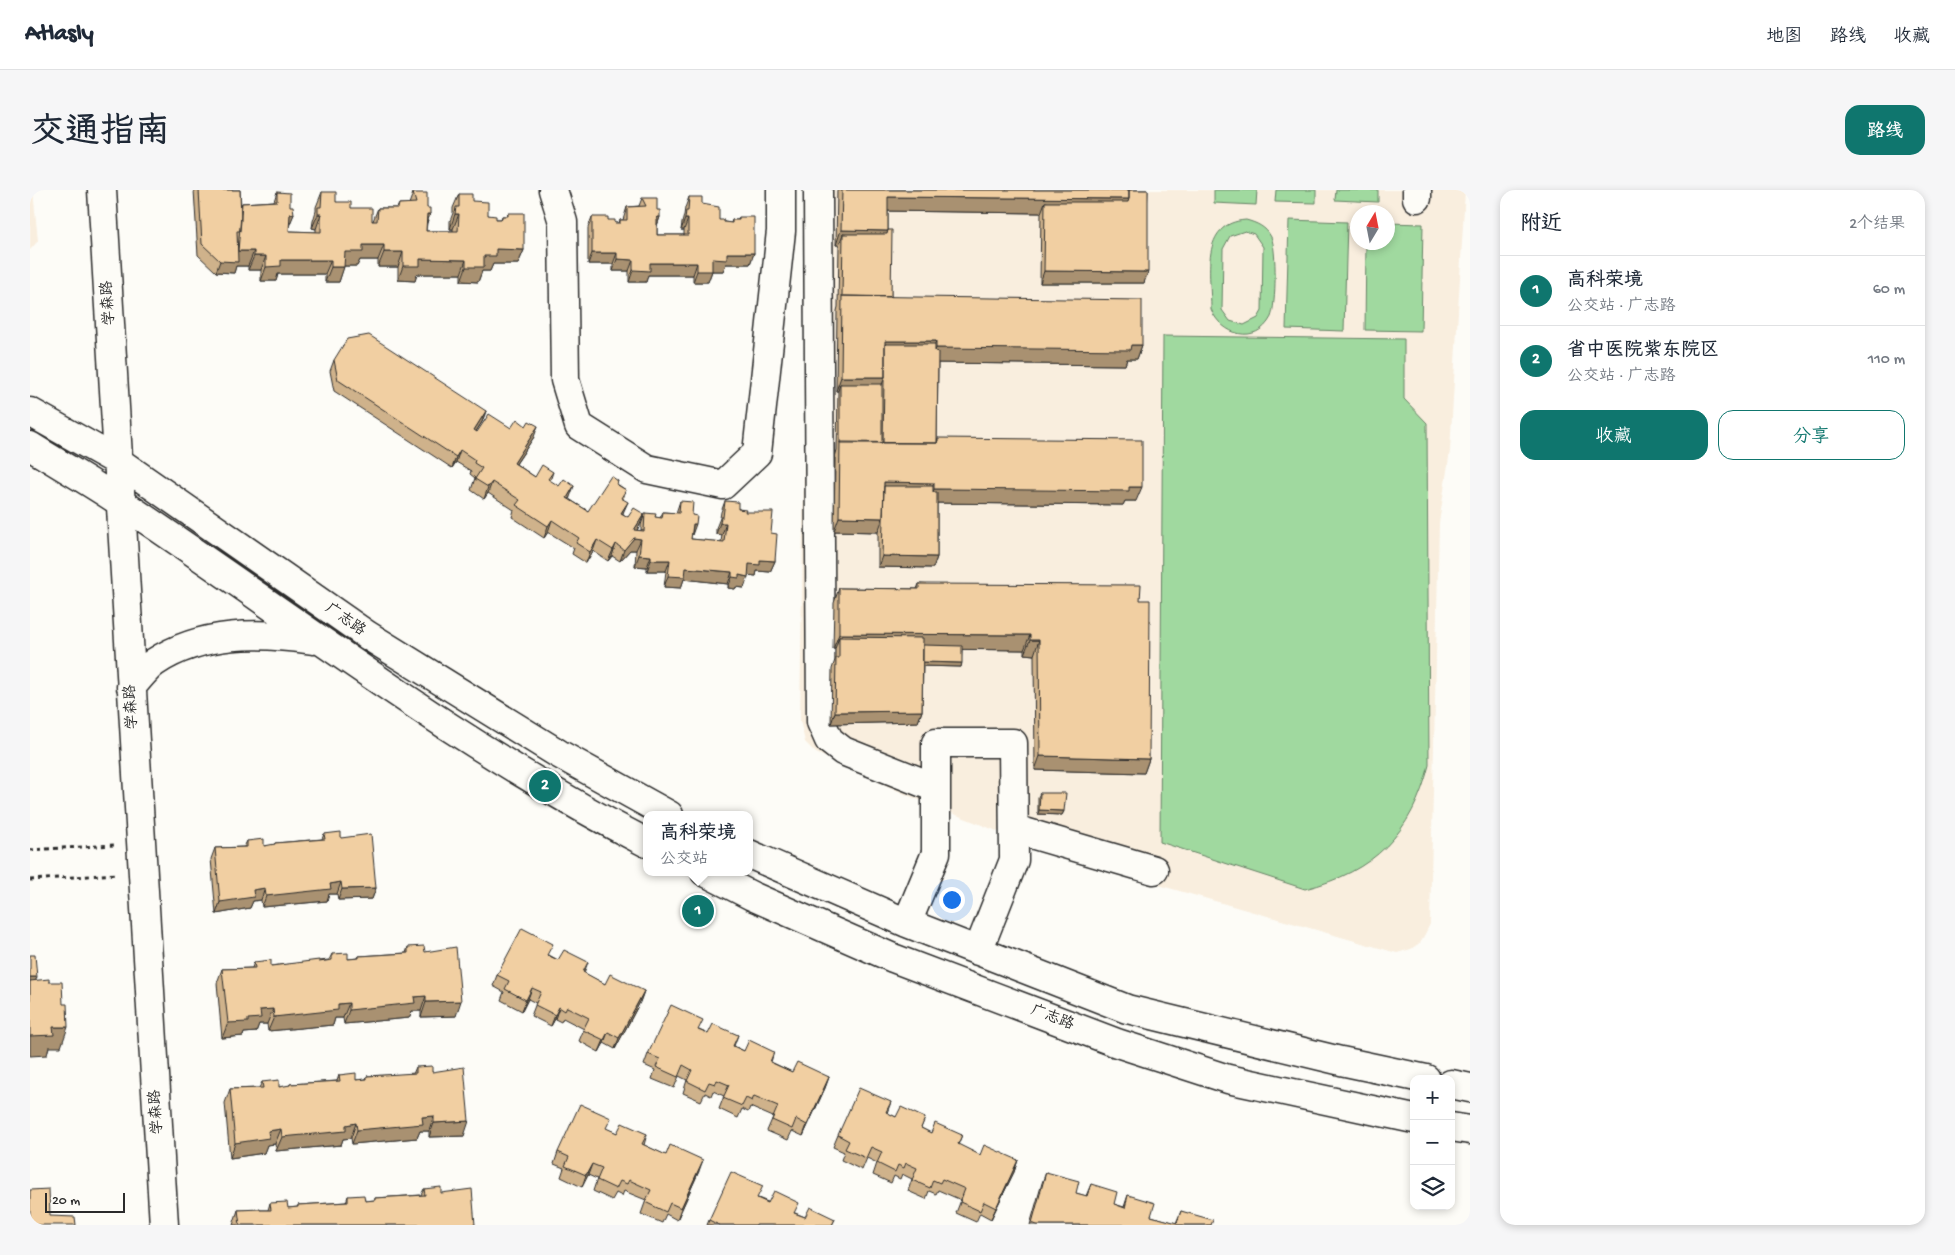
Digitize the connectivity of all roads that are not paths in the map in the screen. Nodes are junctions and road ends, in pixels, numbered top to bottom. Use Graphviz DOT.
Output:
graph roads {
  1 [pos="102,190"];
  2 [pos="553,190"];
  3 [pos="782,190"];
  4 [pos="818,190"];
  5 [pos="30,412"];
  6 [pos="30,446"];
  7 [pos="119,462"];
  8 [pos="119,501"];
  9 [pos="321,642"];
  10 [pos="131,687"];
  11 [pos="936,788"];
  12 [pos="662,811"];
  13 [pos="1014,829"];
  14 [pos="643,840"];
  15 [pos="753,856"];
  16 [pos="1154,870"];
  17 [pos="713,876"];
  18 [pos="907,923"];
  19 [pos="978,951"];
  20 [pos="1410,1076"];
  21 [pos="1455,1085"];
  22 [pos="1470,1088"];
  23 [pos="1410,1118"];
  24 [pos="1455,1128"];
  25 [pos="1470,1130"];
  26 [pos="164,1225"];
  1 -- 7 [label="street, 学森路"];
  2 -- 3 [label="street"];
  4 -- 11 [label="street"];
  5 -- 7 [label="street, 广志路"];
  6 -- 8 [label="street, 广志路"];
  7 -- 8 [label="street, 学森路"];
  7 -- 12 [label="street, 广志路"];
  8 -- 9 [label="street, 广志路"];
  8 -- 10 [label="street, 学森路"];
  9 -- 10 [label="street"];
  9 -- 14 [label="street, 广志路"];
  10 -- 26 [label="street, 学森路"];
  11 -- 13 [label="street"];
  11 -- 18 [label="street"];
  13 -- 16 [label="street"];
  13 -- 19 [label="street"];
  15 -- 18 [label="street"];
  17 -- 23 [label="street, 广志路"];
  18 -- 19 [label="street"];
  19 -- 20 [label="street"];
  21 -- 22 [label="street"];
  24 -- 25 [label="street"];
}
